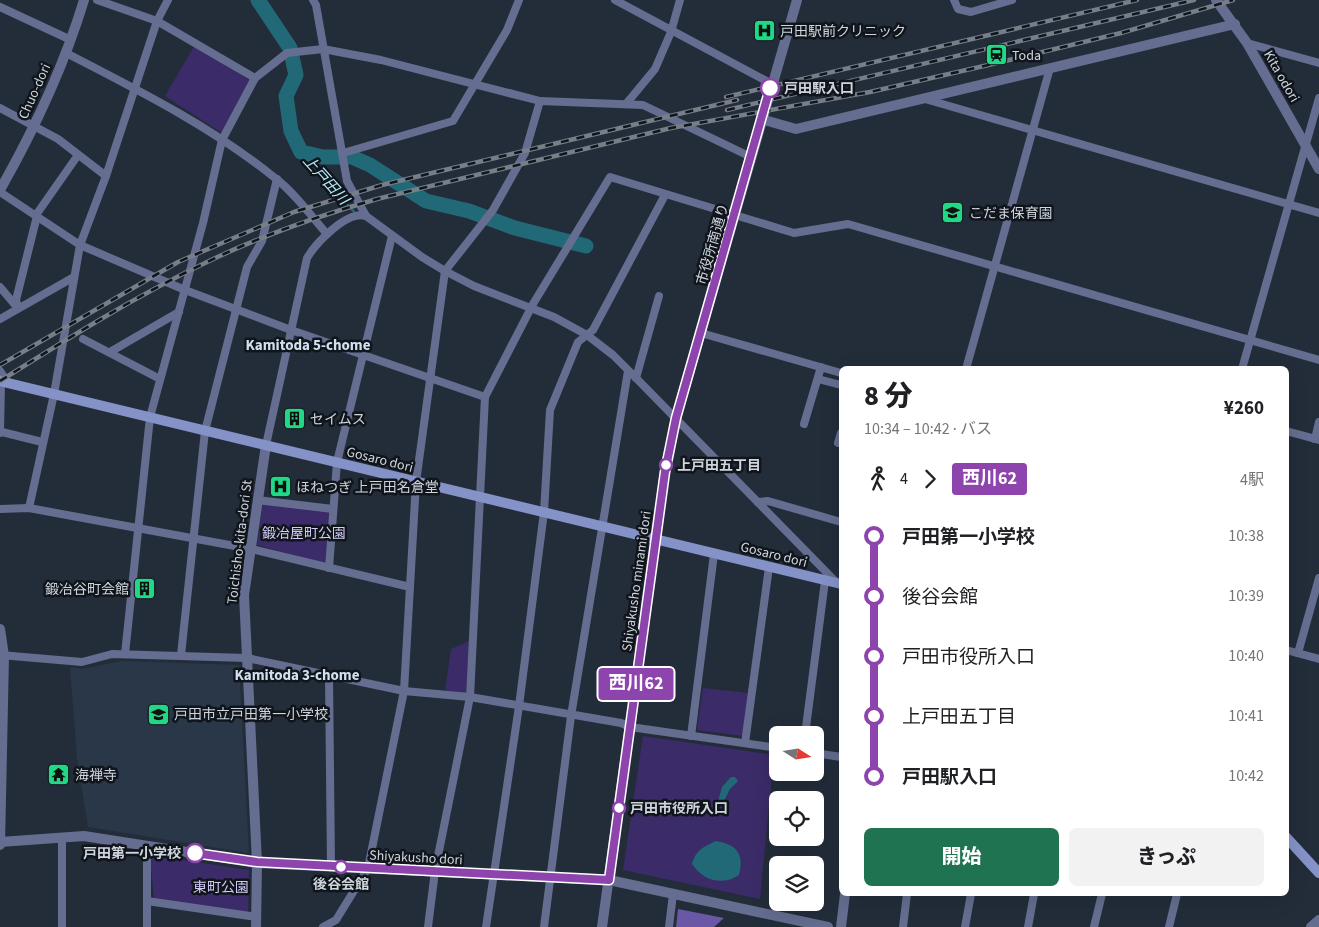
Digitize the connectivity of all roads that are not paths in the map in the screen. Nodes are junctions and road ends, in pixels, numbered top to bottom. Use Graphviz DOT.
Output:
graph roads {
  1 [pos="84,0"];
  2 [pos="97,0"];
  3 [pos="168,0"];
  4 [pos="313,0"];
  5 [pos="519,0"];
  6 [pos="680,0"];
  7 [pos="797,0"];
  8 [pos="954,0"];
  9 [pos="1012,0"];
  10 [pos="1216,0"];
  11 [pos="617,1"];
  12 [pos="0,7"];
  13 [pos="157,21"];
  14 [pos="1235,24"];
  15 [pos="671,32"];
  16 [pos="71,40"];
  17 [pos="1248,43"];
  18 [pos="323,49"];
  19 [pos="66,53"];
  20 [pos="1319,63"];
  21 [pos="1050,68"];
  22 [pos="255,78"];
  23 [pos="476,84"];
  24 [pos="772,84"];
  25 [pos="136,89"];
  26 [pos="923,98"];
  27 [pos="1319,98"];
  28 [pos="540,101"];
  29 [pos="626,104"];
  30 [pos="0,108"];
  31 [pos="761,119"];
  32 [pos="34,124"];
  33 [pos="1033,131"];
  34 [pos="222,140"];
  35 [pos="1306,144"];
  36 [pos="343,154"];
  37 [pos="78,155"];
  38 [pos="751,157"];
  39 [pos="1319,169"];
  40 [pos="106,176"];
  41 [pos="277,179"];
  42 [pos="0,191"];
  43 [pos="665,195"];
  44 [pos="1288,204"];
  45 [pos="1319,213"];
  46 [pos="364,215"];
  47 [pos="36,216"];
  48 [pos="734,216"];
  49 [pos="327,234"];
  50 [pos="392,236"];
  51 [pos="80,245"];
  52 [pos="994,267"];
  53 [pos="445,270"];
  54 [pos="74,277"];
  55 [pos="0,287"];
  56 [pos="185,290"];
  57 [pos="659,296"];
  58 [pos="18,308"];
  59 [pos="532,308"];
  60 [pos="238,309"];
  61 [pos="179,312"];
  62 [pos="0,319"];
  63 [pos="291,330"];
  64 [pos="700,333"];
  65 [pos="587,335"];
  66 [pos="83,339"];
  67 [pos="1250,340"];
  68 [pos="110,352"];
  69 [pos="363,354"];
  70 [pos="1319,360"];
  71 [pos="967,366"];
  72 [pos="1243,366"];
  73 [pos="821,367"];
  74 [pos="0,370"];
  75 [pos="628,371"];
  76 [pos="839,372"];
  77 [pos="430,377"];
  78 [pos="160,378"];
  79 [pos="636,378"];
  80 [pos="818,379"];
  81 [pos="3,382"];
  82 [pos="839,385"];
  83 [pos="54,394"];
  84 [pos="485,397"];
  85 [pos="150,417"];
  86 [pos="676,418"];
  87 [pos="1319,422"];
  88 [pos="804,424"];
  89 [pos="204,431"];
  90 [pos="1,432"];
  91 [pos="1289,432"];
  92 [pos="1317,439"];
  93 [pos="839,440"];
  94 [pos="42,442"];
  95 [pos="838,443"];
  96 [pos="266,445"];
  97 [pos="337,462"];
  98 [pos="416,482"];
  99 [pos="481,497"];
  100 [pos="257,500"];
  101 [pos="758,502"];
  102 [pos="29,508"];
  103 [pos="333,508"];
  104 [pos="0,509"];
  105 [pos="544,512"];
  106 [pos="839,521"];
  107 [pos="602,527"];
  108 [pos="138,528"];
  109 [pos="194,539"];
  110 [pos="656,539"];
  111 [pos="251,549"];
  112 [pos="714,554"];
  113 [pos="770,567"];
  114 [pos="329,568"];
  115 [pos="1319,578"];
  116 [pos="825,581"];
  117 [pos="839,583"];
  118 [pos="839,584"];
  119 [pos="410,587"];
  120 [pos="0,629"];
  121 [pos="1289,651"];
  122 [pos="1298,653"];
  123 [pos="124,654"];
  124 [pos="2,655"];
  125 [pos="181,655"];
  126 [pos="247,658"];
  127 [pos="1319,659"];
  128 [pos="329,676"];
  129 [pos="404,691"];
  130 [pos="470,697"];
  131 [pos="519,706"];
  132 [pos="571,716"];
  133 [pos="806,726"];
  134 [pos="630,727"];
  135 [pos="691,736"];
  136 [pos="745,744"];
  137 [pos="769,747"];
  138 [pos="824,754"];
  139 [pos="839,757"];
  140 [pos="62,837"];
  141 [pos="1289,839"];
  142 [pos="0,844"];
  143 [pos="146,845"];
  144 [pos="257,862"];
  145 [pos="331,866"];
  146 [pos="368,868"];
  147 [pos="435,871"];
  148 [pos="1319,873"];
  149 [pos="494,874"];
  150 [pos="550,877"];
  151 [pos="609,880"];
  152 [pos="673,894"];
  153 [pos="845,896"];
  154 [pos="908,896"];
  155 [pos="970,896"];
  156 [pos="1034,896"];
  157 [pos="1102,896"];
  158 [pos="1177,896"];
  159 [pos="147,901"];
  160 [pos="1319,920"];
  161 [pos="256,922"];
  162 [pos="62,927"];
  163 [pos="147,927"];
  164 [pos="323,927"];
  165 [pos="428,927"];
  166 [pos="486,927"];
  167 [pos="544,927"];
  168 [pos="602,927"];
  169 [pos="669,927"];
  170 [pos="828,927"];
  171 [pos="841,927"];
  172 [pos="903,927"];
  173 [pos="965,927"];
  174 [pos="1028,927"];
  175 [pos="1094,927"];
  176 [pos="1169,927"];
  177 [pos="1311,927"];
  1 -- 16 [label="street, Chuo-dori"];
  2 -- 13 [label="street"];
  3 -- 13 [label="street"];
  4 -- 18 [label="street"];
  5 -- 23 [label="street"];
  6 -- 15 [label="street"];
  7 -- 24 [label="street"];
  8 -- 9 [label="street"];
  10 -- 14 [label="street, Kita odori"];
  11 -- 15 [label="street"];
  12 -- 16 [label="street"];
  13 -- 22 [label="street"];
  13 -- 25 [label="street"];
  14 -- 17 [label="street, Kita odori"];
  14 -- 21 [label="street"];
  15 -- 24 [label="street"];
  15 -- 29 [label="street"];
  16 -- 19 [label="street, Chuo-dori"];
  17 -- 20 [label="street"];
  17 -- 35 [label="street, Kita odori"];
  18 -- 22 [label="street"];
  18 -- 23 [label="street"];
  18 -- 36 [label="street"];
  19 -- 25 [label="street"];
  19 -- 32 [label="street, Chuo-dori"];
  21 -- 26 [label="street"];
  21 -- 33 [label="street"];
  22 -- 34 [label="street"];
  23 -- 28 [label="street"];
  23 -- 36 [label="street"];
  24 -- 31 [label="street, 市役所南通り"];
  25 -- 34 [label="street"];
  25 -- 40 [label="street"];
  26 -- 31 [label="street"];
  26 -- 33 [label="street"];
  27 -- 35 [label="street"];
  28 -- 29 [label="street"];
  28 -- 53 [label="street"];
  29 -- 38 [label="street"];
  30 -- 32 [label="street"];
  31 -- 38 [label="street, 市役所南通り"];
  32 -- 37 [label="street"];
  32 -- 42 [label="street, Chuo-dori"];
  33 -- 44 [label="street"];
  33 -- 52 [label="street"];
  34 -- 41 [label="street"];
  34 -- 56 [label="street"];
  35 -- 39 [label="street, Kita odori"];
  35 -- 44 [label="street"];
  36 -- 46 [label="street"];
  37 -- 40 [label="street"];
  37 -- 47 [label="street"];
  38 -- 48 [label="street, 市役所南通り"];
  40 -- 51 [label="street"];
  41 -- 49 [label="street"];
  41 -- 60 [label="street"];
  42 -- 47 [label="street"];
  43 -- 48 [label="street"];
  43 -- 59 [label="street"];
  43 -- 65 [label="street"];
  44 -- 45 [label="street"];
  44 -- 67 [label="street"];
  46 -- 49 [label="street, Toichisho-kita-dori St"];
  46 -- 50 [label="street"];
  47 -- 51 [label="street"];
  47 -- 58 [label="street"];
  48 -- 52 [label="street"];
  48 -- 64 [label="street, 市役所南通り"];
  49 -- 63 [label="street, Toichisho-kita-dori St"];
  50 -- 53 [label="street"];
  50 -- 69 [label="street"];
  51 -- 54 [label="street"];
  51 -- 56 [label="street"];
  52 -- 67 [label="street"];
  52 -- 71 [label="street"];
  53 -- 59 [label="street"];
  53 -- 77 [label="street"];
  54 -- 58 [label="street"];
  54 -- 83 [label="street"];
  55 -- 58 [label="street"];
  56 -- 60 [label="street"];
  56 -- 61 [label="street"];
  57 -- 79 [label="street"];
  58 -- 62 [label="street"];
  59 -- 65 [label="street"];
  59 -- 84 [label="street"];
  60 -- 63 [label="street"];
  60 -- 89 [label="street"];
  61 -- 68 [label="street"];
  61 -- 78 [label="street"];
  63 -- 69 [label="street"];
  63 -- 96 [label="street, Toichisho-kita-dori St"];
  64 -- 73 [label="street"];
  64 -- 86 [label="street, 市役所南通り"];
  65 -- 75 [label="street"];
  65 -- 105 [label="street"];
  66 -- 68 [label="street"];
  67 -- 70 [label="street"];
  67 -- 72 [label="street"];
  68 -- 78 [label="street"];
  69 -- 77 [label="street"];
  69 -- 97 [label="street"];
  73 -- 76 [label="street"];
  73 -- 80 [label="street"];
  74 -- 81 [label="street"];
  75 -- 79 [label="street"];
  75 -- 107 [label="street"];
  77 -- 84 [label="street"];
  77 -- 98 [label="street"];
  78 -- 85 [label="street"];
  79 -- 86 [label="street"];
  80 -- 82 [label="street"];
  80 -- 88 [label="street"];
  81 -- 83 [label="main road, Gosaro dori"];
  81 -- 90 [label="street"];
  83 -- 85 [label="main road, Gosaro dori"];
  83 -- 94 [label="street"];
  84 -- 99 [label="street"];
  85 -- 89 [label="main road, Gosaro dori"];
  85 -- 108 [label="street"];
  86 -- 101 [label="street"];
  86 -- 110 [label="street, Shiyakusho minami dori"];
  87 -- 92 [label="street"];
  89 -- 96 [label="main road, Gosaro dori"];
  89 -- 109 [label="street"];
  90 -- 94 [label="street"];
  91 -- 92 [label="street"];
  93 -- 95 [label="street"];
  94 -- 102 [label="street"];
  96 -- 97 [label="main road, Gosaro dori"];
  96 -- 100 [label="street, Toichisho-kita-dori St"];
  97 -- 98 [label="main road, Gosaro dori"];
  97 -- 103 [label="street"];
  98 -- 99 [label="main road, Gosaro dori"];
  98 -- 119 [label="street"];
  99 -- 105 [label="main road, Gosaro dori"];
  99 -- 130 [label="street"];
  100 -- 103 [label="street"];
  100 -- 111 [label="street, Toichisho-kita-dori St"];
  101 -- 106 [label="street"];
  101 -- 117 [label="street"];
  102 -- 104 [label="street"];
  102 -- 108 [label="street"];
  103 -- 114 [label="street"];
  105 -- 107 [label="main road, Gosaro dori"];
  105 -- 131 [label="street"];
  107 -- 110 [label="main road, Gosaro dori"];
  107 -- 132 [label="street"];
  108 -- 109 [label="street"];
  108 -- 123 [label="street"];
  109 -- 111 [label="street"];
  109 -- 125 [label="street"];
  110 -- 112 [label="main road, Gosaro dori"];
  110 -- 134 [label="street, Shiyakusho minami dori"];
  111 -- 114 [label="street"];
  111 -- 126 [label="street, Toichisho-kita-dori St"];
  112 -- 113 [label="main road, Gosaro dori"];
  112 -- 135 [label="street"];
  113 -- 116 [label="main road, Gosaro dori"];
  113 -- 136 [label="street"];
  114 -- 119 [label="street"];
  115 -- 122 [label="street"];
  116 -- 118 [label="main road, Gosaro dori"];
  116 -- 133 [label="street"];
  119 -- 129 [label="street"];
  120 -- 124 [label="street"];
  121 -- 122 [label="street"];
  122 -- 127 [label="street"];
  123 -- 124 [label="street"];
  123 -- 125 [label="street"];
  124 -- 142 [label="street"];
  125 -- 126 [label="street"];
  126 -- 128 [label="street"];
  126 -- 144 [label="street, Toichisho-kita-dori St"];
  128 -- 129 [label="street"];
  128 -- 145 [label="street"];
  129 -- 130 [label="street"];
  129 -- 146 [label="street"];
  130 -- 131 [label="street"];
  130 -- 147 [label="street"];
  131 -- 132 [label="street"];
  131 -- 149 [label="street"];
  132 -- 134 [label="street"];
  132 -- 150 [label="street"];
  134 -- 135 [label="street"];
  134 -- 151 [label="street, Shiyakusho minami dori"];
  135 -- 136 [label="street"];
  136 -- 137 [label="street"];
  138 -- 139 [label="street"];
  140 -- 142 [label="street, Shiyakusho dori"];
  140 -- 143 [label="street, Shiyakusho dori"];
  140 -- 162 [label="street"];
  141 -- 148 [label="main road"];
  143 -- 144 [label="street, Shiyakusho dori"];
  143 -- 159 [label="street"];
  144 -- 145 [label="street, Shiyakusho dori"];
  144 -- 161 [label="street, Toichisho-kita-dori St"];
  145 -- 146 [label="street, Shiyakusho dori"];
  146 -- 147 [label="street, Shiyakusho dori"];
  146 -- 164 [label="street"];
  147 -- 149 [label="street, Shiyakusho dori"];
  147 -- 165 [label="street"];
  149 -- 150 [label="street, Shiyakusho dori"];
  149 -- 166 [label="street"];
  150 -- 151 [label="street, Shiyakusho dori"];
  150 -- 167 [label="street"];
  151 -- 152 [label="street, Shiyakusho dori"];
  151 -- 168 [label="street, Shiyakusho minami dori"];
  152 -- 169 [label="street"];
  152 -- 170 [label="street, Shiyakusho dori"];
  153 -- 171 [label="street"];
  154 -- 172 [label="street"];
  155 -- 173 [label="street"];
  156 -- 174 [label="street"];
  157 -- 175 [label="street"];
  158 -- 176 [label="street"];
  159 -- 161 [label="street"];
  159 -- 163 [label="street"];
  160 -- 177 [label="street"];
}
